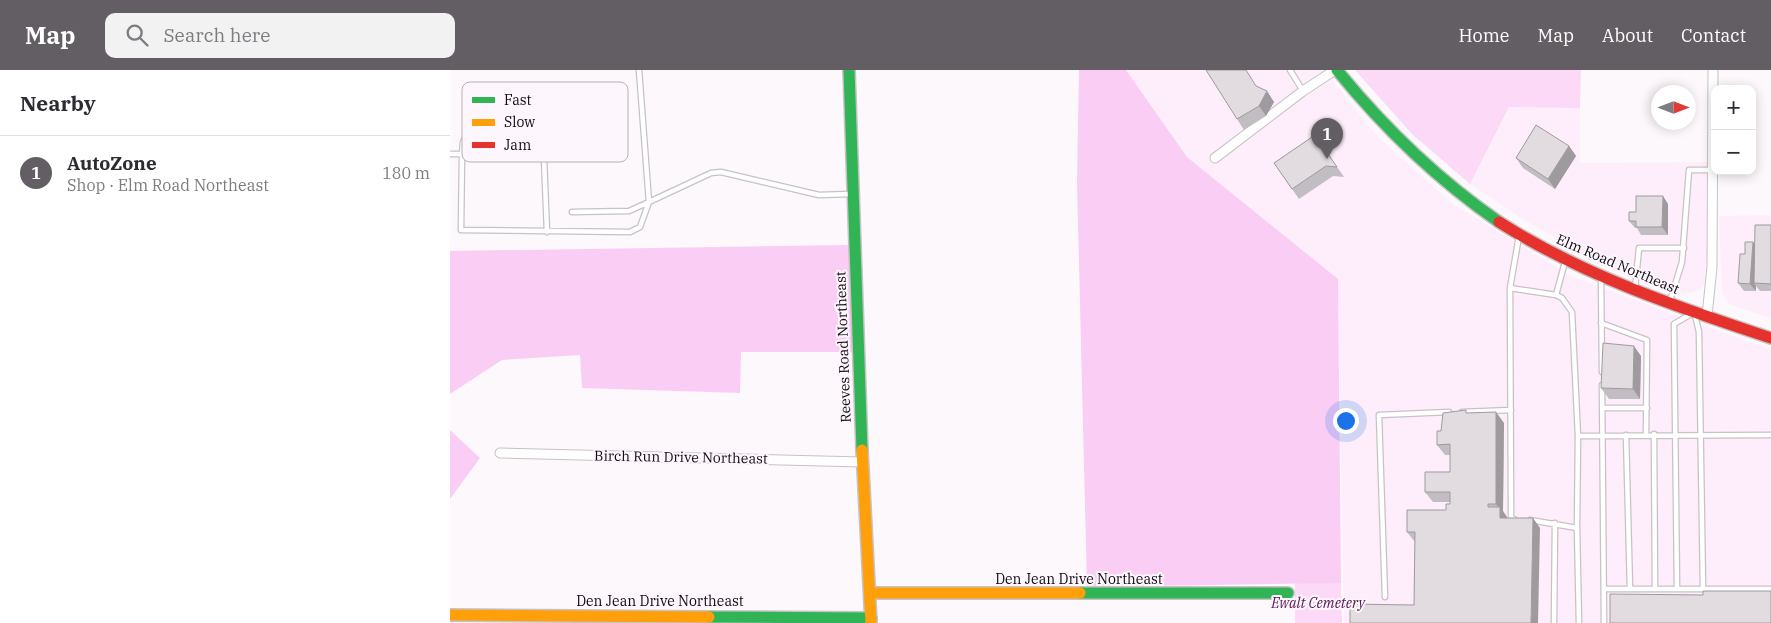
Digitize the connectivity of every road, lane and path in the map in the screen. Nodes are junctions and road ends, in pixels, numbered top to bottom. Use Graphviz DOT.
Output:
graph roads {
  1 [pos="639,70"];
  2 [pos="849,70"];
  3 [pos="1290,70"];
  4 [pos="1336,70"];
  5 [pos="1713,70"];
  6 [pos="1303,91"];
  7 [pos="1712,130"];
  8 [pos="450,154"];
  9 [pos="462,154"];
  10 [pos="1215,158"];
  11 [pos="543,162"];
  12 [pos="1711,170"];
  13 [pos="1712,175"];
  14 [pos="853,194"];
  15 [pos="650,202"];
  16 [pos="572,212"];
  17 [pos="547,232"];
  18 [pos="1519,234"];
  19 [pos="1684,248"];
  20 [pos="1566,260"];
  21 [pos="1601,276"];
  22 [pos="1510,288"];
  23 [pos="1635,290"];
  24 [pos="1556,295"];
  25 [pos="1670,302"];
  26 [pos="1694,312"];
  27 [pos="1707,316"];
  28 [pos="1602,323"];
  29 [pos="1771,338"];
  30 [pos="1602,408"];
  31 [pos="1647,408"];
  32 [pos="1511,410"];
  33 [pos="1646,434"];
  34 [pos="1654,434"];
  35 [pos="1676,434"];
  36 [pos="1602,435"];
  37 [pos="1626,435"];
  38 [pos="1700,435"];
  39 [pos="1771,435"];
  40 [pos="1578,436"];
  41 [pos="500,453"];
  42 [pos="862,462"];
  43 [pos="1555,523"];
  44 [pos="1577,528"];
  45 [pos="1604,589"];
  46 [pos="1630,589"];
  47 [pos="1655,589"];
  48 [pos="1677,589"];
  49 [pos="1703,589"];
  50 [pos="1771,589"];
  51 [pos="870,593"];
  52 [pos="1288,593"];
  53 [pos="1385,597"];
  54 [pos="450,615"];
  55 [pos="871,620"];
  56 [pos="1554,623"];
  57 [pos="1579,623"];
  58 [pos="1604,623"];
  1 -- 15 [label="lane"];
  2 -- 14 [label="street, Reeves Road Northeast"];
  3 -- 6 [label="lane"];
  4 -- 6 [label="street"];
  4 -- 18 [label="street, Elm Road Northeast"];
  5 -- 7 [label="street"];
  6 -- 10 [label="street"];
  8 -- 9 [label="lane"];
  9 -- 17 [label="lane"];
  11 -- 17 [label="lane"];
  12 -- 19 [label="lane"];
  13 -- 27 [label="street"];
  14 -- 15 [label="lane"];
  14 -- 42 [label="street, Reeves Road Northeast"];
  15 -- 16 [label="lane"];
  15 -- 17 [label="lane"];
  18 -- 20 [label="street, Elm Road Northeast"];
  18 -- 22 [label="lane"];
  19 -- 23 [label="lane"];
  19 -- 25 [label="lane"];
  20 -- 21 [label="street, Elm Road Northeast"];
  20 -- 24 [label="lane"];
  21 -- 23 [label="street, Elm Road Northeast"];
  21 -- 28 [label="lane"];
  22 -- 24 [label="lane"];
  22 -- 32 [label="lane"];
  23 -- 25 [label="street, Elm Road Northeast"];
  24 -- 40 [label="lane"];
  25 -- 26 [label="street, Elm Road Northeast"];
  26 -- 27 [label="street, Elm Road Northeast"];
  26 -- 35 [label="lane"];
  26 -- 38 [label="lane"];
  27 -- 29 [label="street, Elm Road Northeast"];
  28 -- 30 [label="lane"];
  28 -- 31 [label="lane"];
  30 -- 31 [label="lane"];
  30 -- 36 [label="lane"];
  31 -- 33 [label="lane"];
  32 -- 43 [label="lane"];
  32 -- 53 [label="lane"];
  33 -- 34 [label="lane"];
  33 -- 37 [label="lane"];
  34 -- 35 [label="lane"];
  34 -- 47 [label="lane"];
  35 -- 38 [label="lane"];
  35 -- 48 [label="lane"];
  36 -- 37 [label="lane"];
  36 -- 40 [label="lane"];
  36 -- 45 [label="lane"];
  37 -- 46 [label="lane"];
  38 -- 39 [label="lane"];
  38 -- 49 [label="lane"];
  40 -- 44 [label="lane"];
  41 -- 42 [label="street, Birch Run Drive Northeast"];
  42 -- 51 [label="street, Reeves Road Northeast"];
  43 -- 44 [label="lane"];
  43 -- 56 [label="lane"];
  44 -- 57 [label="lane"];
  45 -- 46 [label="lane"];
  45 -- 58 [label="lane"];
  46 -- 47 [label="lane"];
  47 -- 48 [label="lane"];
  48 -- 49 [label="lane"];
  49 -- 50 [label="lane"];
  51 -- 52 [label="street, Den Jean Drive Northeast"];
  51 -- 55 [label="street, Reeves Road Northeast"];
  54 -- 55 [label="street, Den Jean Drive Northeast"];
}
